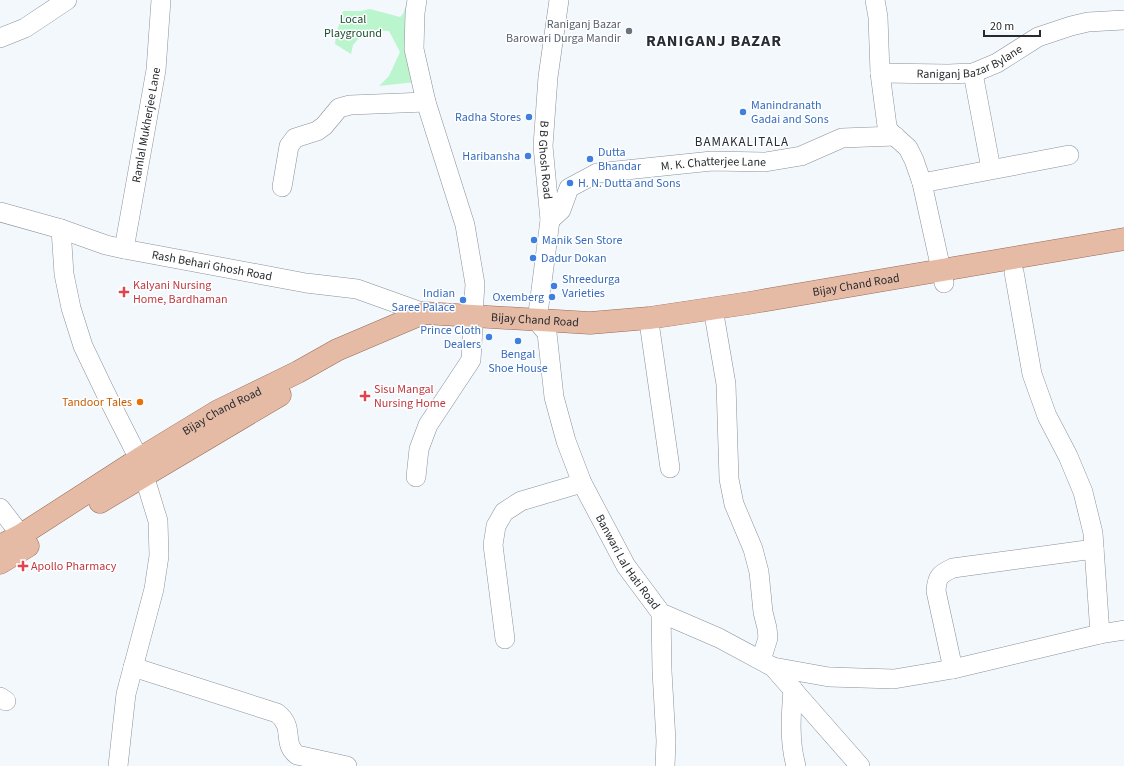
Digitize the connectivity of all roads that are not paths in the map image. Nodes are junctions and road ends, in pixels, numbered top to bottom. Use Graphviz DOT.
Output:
graph roads {
  1 [pos="67,0"];
  2 [pos="161,0"];
  3 [pos="417,0"];
  4 [pos="559,0"];
  5 [pos="875,0"];
  6 [pos="1124,20"];
  7 [pos="0,38"];
  8 [pos="880,73"];
  9 [pos="973,73"];
  10 [pos="426,102"];
  11 [pos="895,136"];
  12 [pos="1069,155"];
  13 [pos="991,169"];
  14 [pos="922,183"];
  15 [pos="282,187"];
  16 [pos="0,212"];
  17 [pos="550,220"];
  18 [pos="61,229"];
  19 [pos="1124,239"];
  20 [pos="124,249"];
  21 [pos="1124,254"];
  22 [pos="1014,272"];
  23 [pos="943,277"];
  24 [pos="424,313"];
  25 [pos="715,320"];
  26 [pos="473,322"];
  27 [pos="542,327"];
  28 [pos="650,329"];
  29 [pos="141,467"];
  30 [pos="670,468"];
  31 [pos="416,477"];
  32 [pos="582,483"];
  33 [pos="0,508"];
  34 [pos="21,535"];
  35 [pos="0,546"];
  36 [pos="1094,549"];
  37 [pos="0,563"];
  38 [pos="661,612"];
  39 [pos="1124,630"];
  40 [pos="1100,634"];
  41 [pos="505,639"];
  42 [pos="767,664"];
  43 [pos="133,667"];
  44 [pos="953,670"];
  45 [pos="793,689"];
  46 [pos="118,766"];
  47 [pos="347,766"];
  48 [pos="665,766"];
  49 [pos="796,766"];
  50 [pos="860,766"];
  1 -- 7 [label="street"];
  2 -- 20 [label="street, Ramlal Mukherjee Lane"];
  3 -- 10 [label="street"];
  4 -- 17 [label="street, B B Ghosh Road"];
  5 -- 8 [label="street"];
  6 -- 9 [label="street, Raniganj Bazar Bylane"];
  8 -- 9 [label="street, Raniganj Bazar Bylane"];
  8 -- 11 [label="street"];
  9 -- 13 [label="street"];
  10 -- 15 [label="street"];
  10 -- 26 [label="street"];
  11 -- 14 [label="street"];
  11 -- 17 [label="street, M. K. Chatterjee Lane"];
  12 -- 13 [label="street"];
  13 -- 14 [label="street"];
  14 -- 23 [label="street"];
  16 -- 18 [label="street, Rash Behari Ghosh Road"];
  17 -- 27 [label="street, B B Ghosh Road"];
  18 -- 20 [label="street, Rash Behari Ghosh Road"];
  18 -- 29 [label="street"];
  19 -- 23 [label="main road, Bijay Chand Road"];
  20 -- 24 [label="street, Rash Behari Ghosh Road"];
  21 -- 22 [label="main road, Bijay Chand Road"];
  22 -- 23 [label="main road, Bijay Chand Road"];
  22 -- 36 [label="street"];
  23 -- 25 [label="main road, Bijay Chand Road"];
  23 -- 27 [label="main road, Bijay Chand Road"];
  24 -- 26 [label="main road, Bijay Chand Road"];
  24 -- 29 [label="main road, Bijay Chand Road"];
  25 -- 28 [label="main road, Bijay Chand Road"];
  25 -- 42 [label="street"];
  26 -- 27 [label="main road, Bijay Chand Road"];
  26 -- 29 [label="main road, Bijay Chand Road"];
  26 -- 31 [label="street"];
  27 -- 28 [label="main road, Bijay Chand Road"];
  27 -- 32 [label="street, Banwari Lal Hati Road"];
  28 -- 30 [label="street"];
  29 -- 34 [label="main road, Bijay Chand Road"];
  29 -- 37 [label="main road, Bijay Chand Road"];
  29 -- 43 [label="street"];
  32 -- 38 [label="street, Banwari Lal Hati Road"];
  32 -- 41 [label="street"];
  33 -- 34 [label="street"];
  34 -- 35 [label="main road, Bijay Chand Road"];
  36 -- 40 [label="street"];
  36 -- 44 [label="street"];
  38 -- 42 [label="street, Banwari Lal Hati Road"];
  38 -- 48 [label="street"];
  39 -- 40 [label="street"];
  40 -- 44 [label="street"];
  42 -- 44 [label="street"];
  42 -- 45 [label="street, Banwari Lal Hati Road"];
  43 -- 46 [label="street"];
  43 -- 47 [label="street"];
  45 -- 49 [label="street"];
  45 -- 50 [label="street, Banwari Lal Hati Road"];
}
